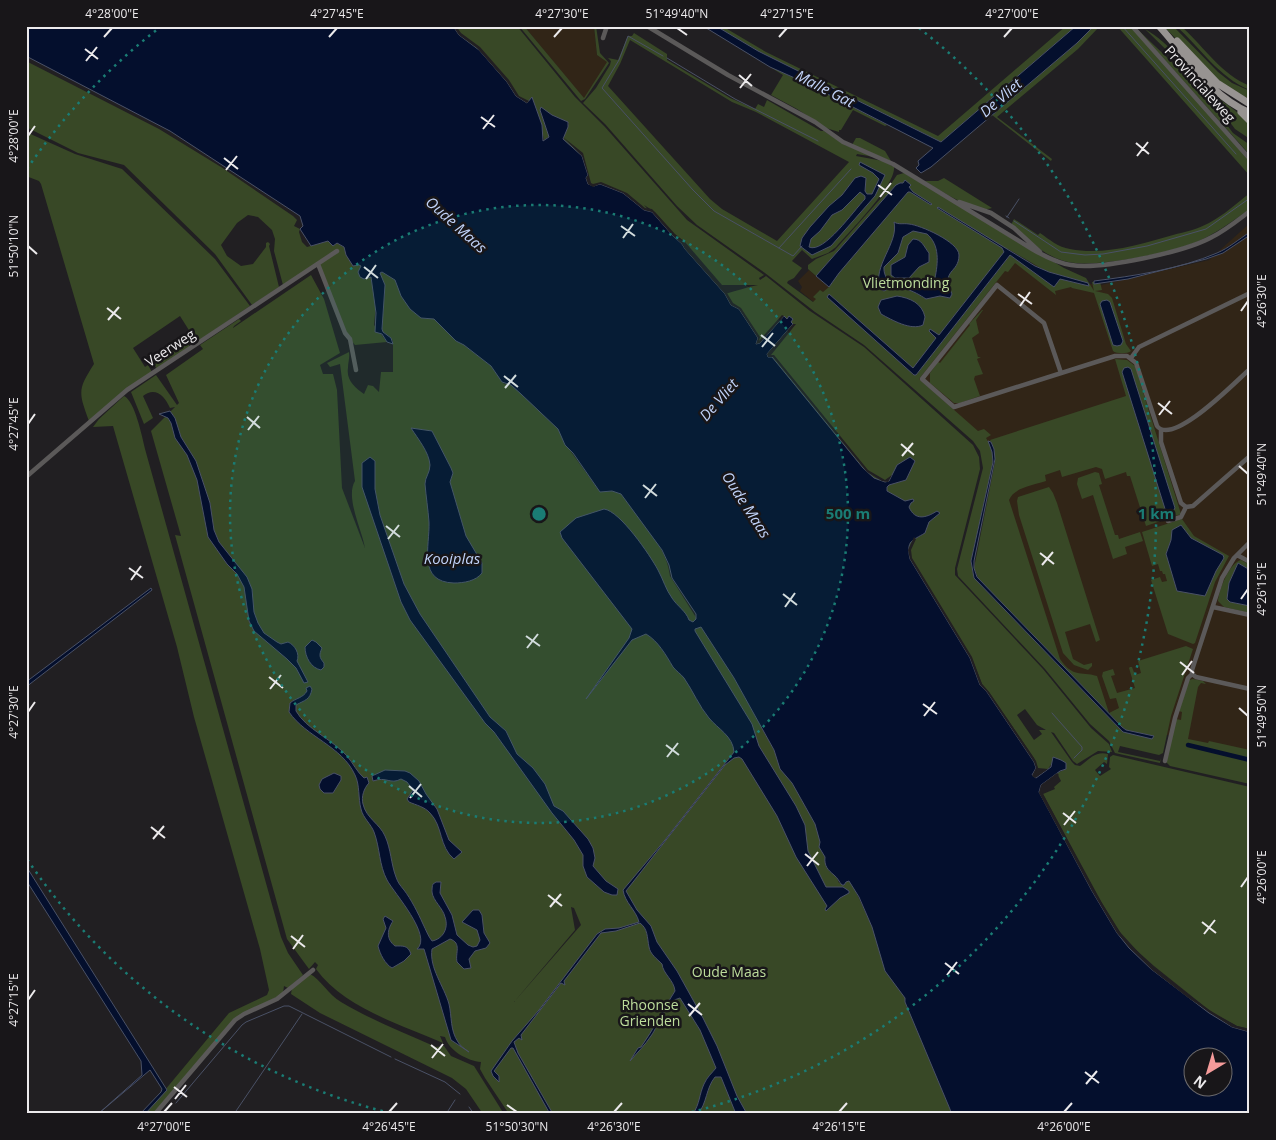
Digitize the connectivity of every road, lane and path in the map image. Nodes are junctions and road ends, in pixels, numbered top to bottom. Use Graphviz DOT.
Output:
graph roads {
  1 [pos="607,26"];
  2 [pos="647,26"];
  3 [pos="1132,26"];
  4 [pos="1162,29"];
  5 [pos="603,38"];
  6 [pos="1247,101"];
  7 [pos="1236,106"];
  8 [pos="1250,112"];
  9 [pos="1250,121"];
  10 [pos="1250,159"];
  11 [pos="953,201"];
  12 [pos="1250,211"];
  13 [pos="336,251"];
  14 [pos="1043,255"];
  15 [pos="318,264"];
  16 [pos="1250,293"];
  17 [pos="1131,358"];
  18 [pos="1250,369"];
  19 [pos="356,370"];
  20 [pos="1061,373"];
  21 [pos="1161,430"];
  22 [pos="1250,456"];
  23 [pos="26,477"];
  24 [pos="1186,507"];
  25 [pos="1168,521"];
  26 [pos="1250,542"];
  27 [pos="1237,555"];
  28 [pos="1250,562"];
  29 [pos="1213,607"];
  30 [pos="1250,615"];
  31 [pos="1192,674"];
  32 [pos="1250,689"];
  33 [pos="1165,761"];
  34 [pos="313,970"];
  35 [pos="155,1114"];
  1 -- 5 [label="street"];
  2 -- 11 [label="street"];
  3 -- 10 [label="street, Provincialeweg"];
  4 -- 6 [label="main road, Provincialeweg"];
  4 -- 7 [label="main road, Provincialeweg"];
  7 -- 8 [label="main road, Provincialeweg"];
  7 -- 9 [label="main road"];
  11 -- 14 [label="street"];
  11 -- 14 [label="street"];
  12 -- 14 [label="street"];
  13 -- 15 [label="street, Veerweg"];
  15 -- 19 [label="street"];
  15 -- 23 [label="street, Veerweg"];
  16 -- 17 [label="street"];
  17 -- 20 [label="street"];
  17 -- 21 [label="street"];
  18 -- 21 [label="street"];
  20 -- 20 [label="street"];
  21 -- 24 [label="street"];
  22 -- 24 [label="street"];
  24 -- 25 [label="street"];
  26 -- 27 [label="street"];
  27 -- 28 [label="street"];
  27 -- 29 [label="street"];
  29 -- 30 [label="street"];
  29 -- 31 [label="street"];
  31 -- 32 [label="street"];
  31 -- 33 [label="street"];
  34 -- 35 [label="street"];
}
